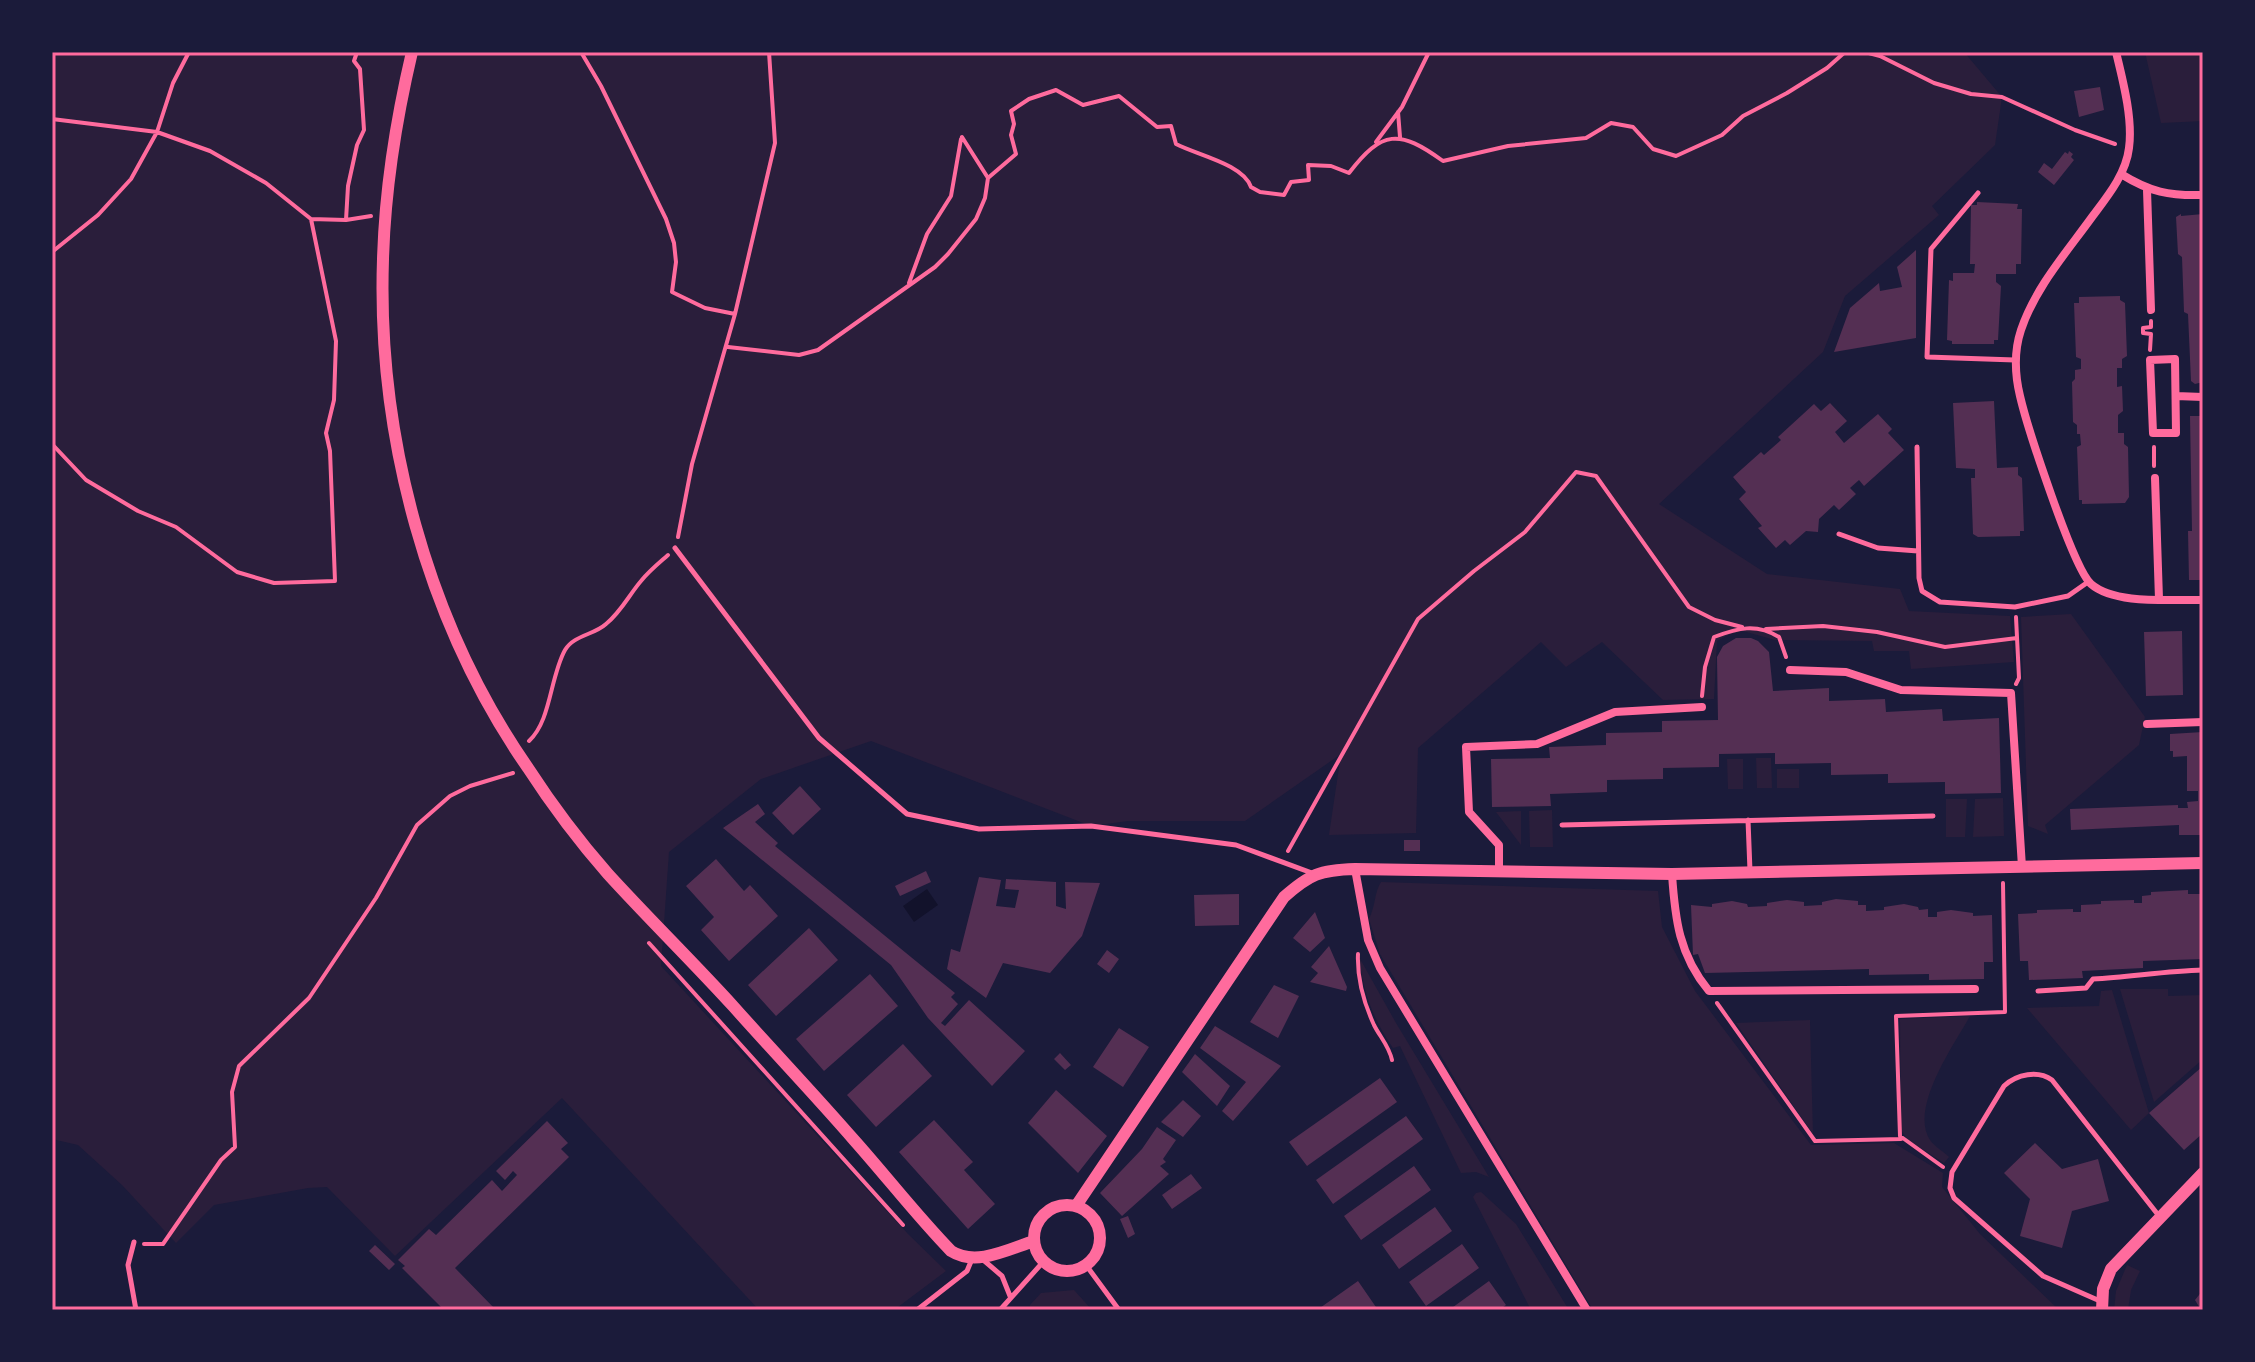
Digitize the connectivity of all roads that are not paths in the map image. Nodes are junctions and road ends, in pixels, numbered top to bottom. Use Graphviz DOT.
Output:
graph roads {
  1 [pos="412,52"];
  2 [pos="2116,52"];
  3 [pos="2121,174"];
  4 [pos="2147,190"];
  5 [pos="1978,193"];
  6 [pos="2203,195"];
  7 [pos="2151,310"];
  8 [pos="2016,360"];
  9 [pos="2176,396"];
  10 [pos="2203,397"];
  11 [pos="1917,447"];
  12 [pos="2155,479"];
  13 [pos="1839,534"];
  14 [pos="675,548"];
  15 [pos="1918,551"];
  16 [pos="2088,582"];
  17 [pos="2159,599"];
  18 [pos="2203,600"];
  19 [pos="1790,670"];
  20 [pos="1702,707"];
  21 [pos="2203,722"];
  22 [pos="2147,724"];
  23 [pos="1933,816"];
  24 [pos="1748,820"];
  25 [pos="1562,825"];
  26 [pos="2203,863"];
  27 [pos="2022,867"];
  28 [pos="1355,869"];
  29 [pos="1499,870"];
  30 [pos="1750,872"];
  31 [pos="1313,874"];
  32 [pos="1672,874"];
  33 [pos="2203,970"];
  34 [pos="1975,989"];
  35 [pos="2038,991"];
  36 [pos="2203,1173"];
  37 [pos="1076,1206"];
  38 [pos="2160,1217"];
  39 [pos="1034,1241"];
  40 [pos="134,1242"];
  41 [pos="977,1258"];
  42 [pos="1044,1261"];
  43 [pos="1086,1265"];
  44 [pos="1010,1296"];
  45 [pos="2102,1306"];
  46 [pos="136,1310"];
  47 [pos="917,1310"];
  48 [pos="1000,1310"];
  49 [pos="1119,1310"];
  50 [pos="1587,1310"];
  1 -- 41 [label="street"];
  2 -- 3 [label="street"];
  3 -- 4 [label="street"];
  3 -- 8 [label="street"];
  4 -- 6 [label="street"];
  4 -- 7 [label="street"];
  5 -- 8 [label="lane"];
  8 -- 16 [label="street"];
  9 -- 9 [label="street"];
  9 -- 10 [label="street"];
  11 -- 15 [label="lane"];
  12 -- 17 [label="street"];
  13 -- 15 [label="lane"];
  14 -- 31 [label="lane"];
  15 -- 16 [label="lane"];
  16 -- 17 [label="street"];
  17 -- 18 [label="street"];
  19 -- 27 [label="street"];
  20 -- 29 [label="street"];
  21 -- 22 [label="street"];
  23 -- 24 [label="lane"];
  24 -- 25 [label="lane"];
  24 -- 30 [label="lane"];
  26 -- 27 [label="street"];
  27 -- 30 [label="street"];
  28 -- 29 [label="street"];
  28 -- 31 [label="street"];
  28 -- 50 [label="street"];
  29 -- 32 [label="street"];
  30 -- 32 [label="street"];
  31 -- 37 [label="street"];
  32 -- 34 [label="street"];
  33 -- 35 [label="lane"];
  36 -- 38 [label="street"];
  37 -- 39 [label="street"];
  37 -- 43 [label="street"];
  38 -- 45 [label="street"];
  38 -- 45 [label="lane"];
  39 -- 41 [label="street"];
  39 -- 42 [label="street"];
  40 -- 46 [label="lane"];
  41 -- 44 [label="lane"];
  41 -- 47 [label="lane"];
  42 -- 43 [label="street"];
  42 -- 44 [label="lane"];
  43 -- 49 [label="lane"];
  44 -- 48 [label="lane"];
}
